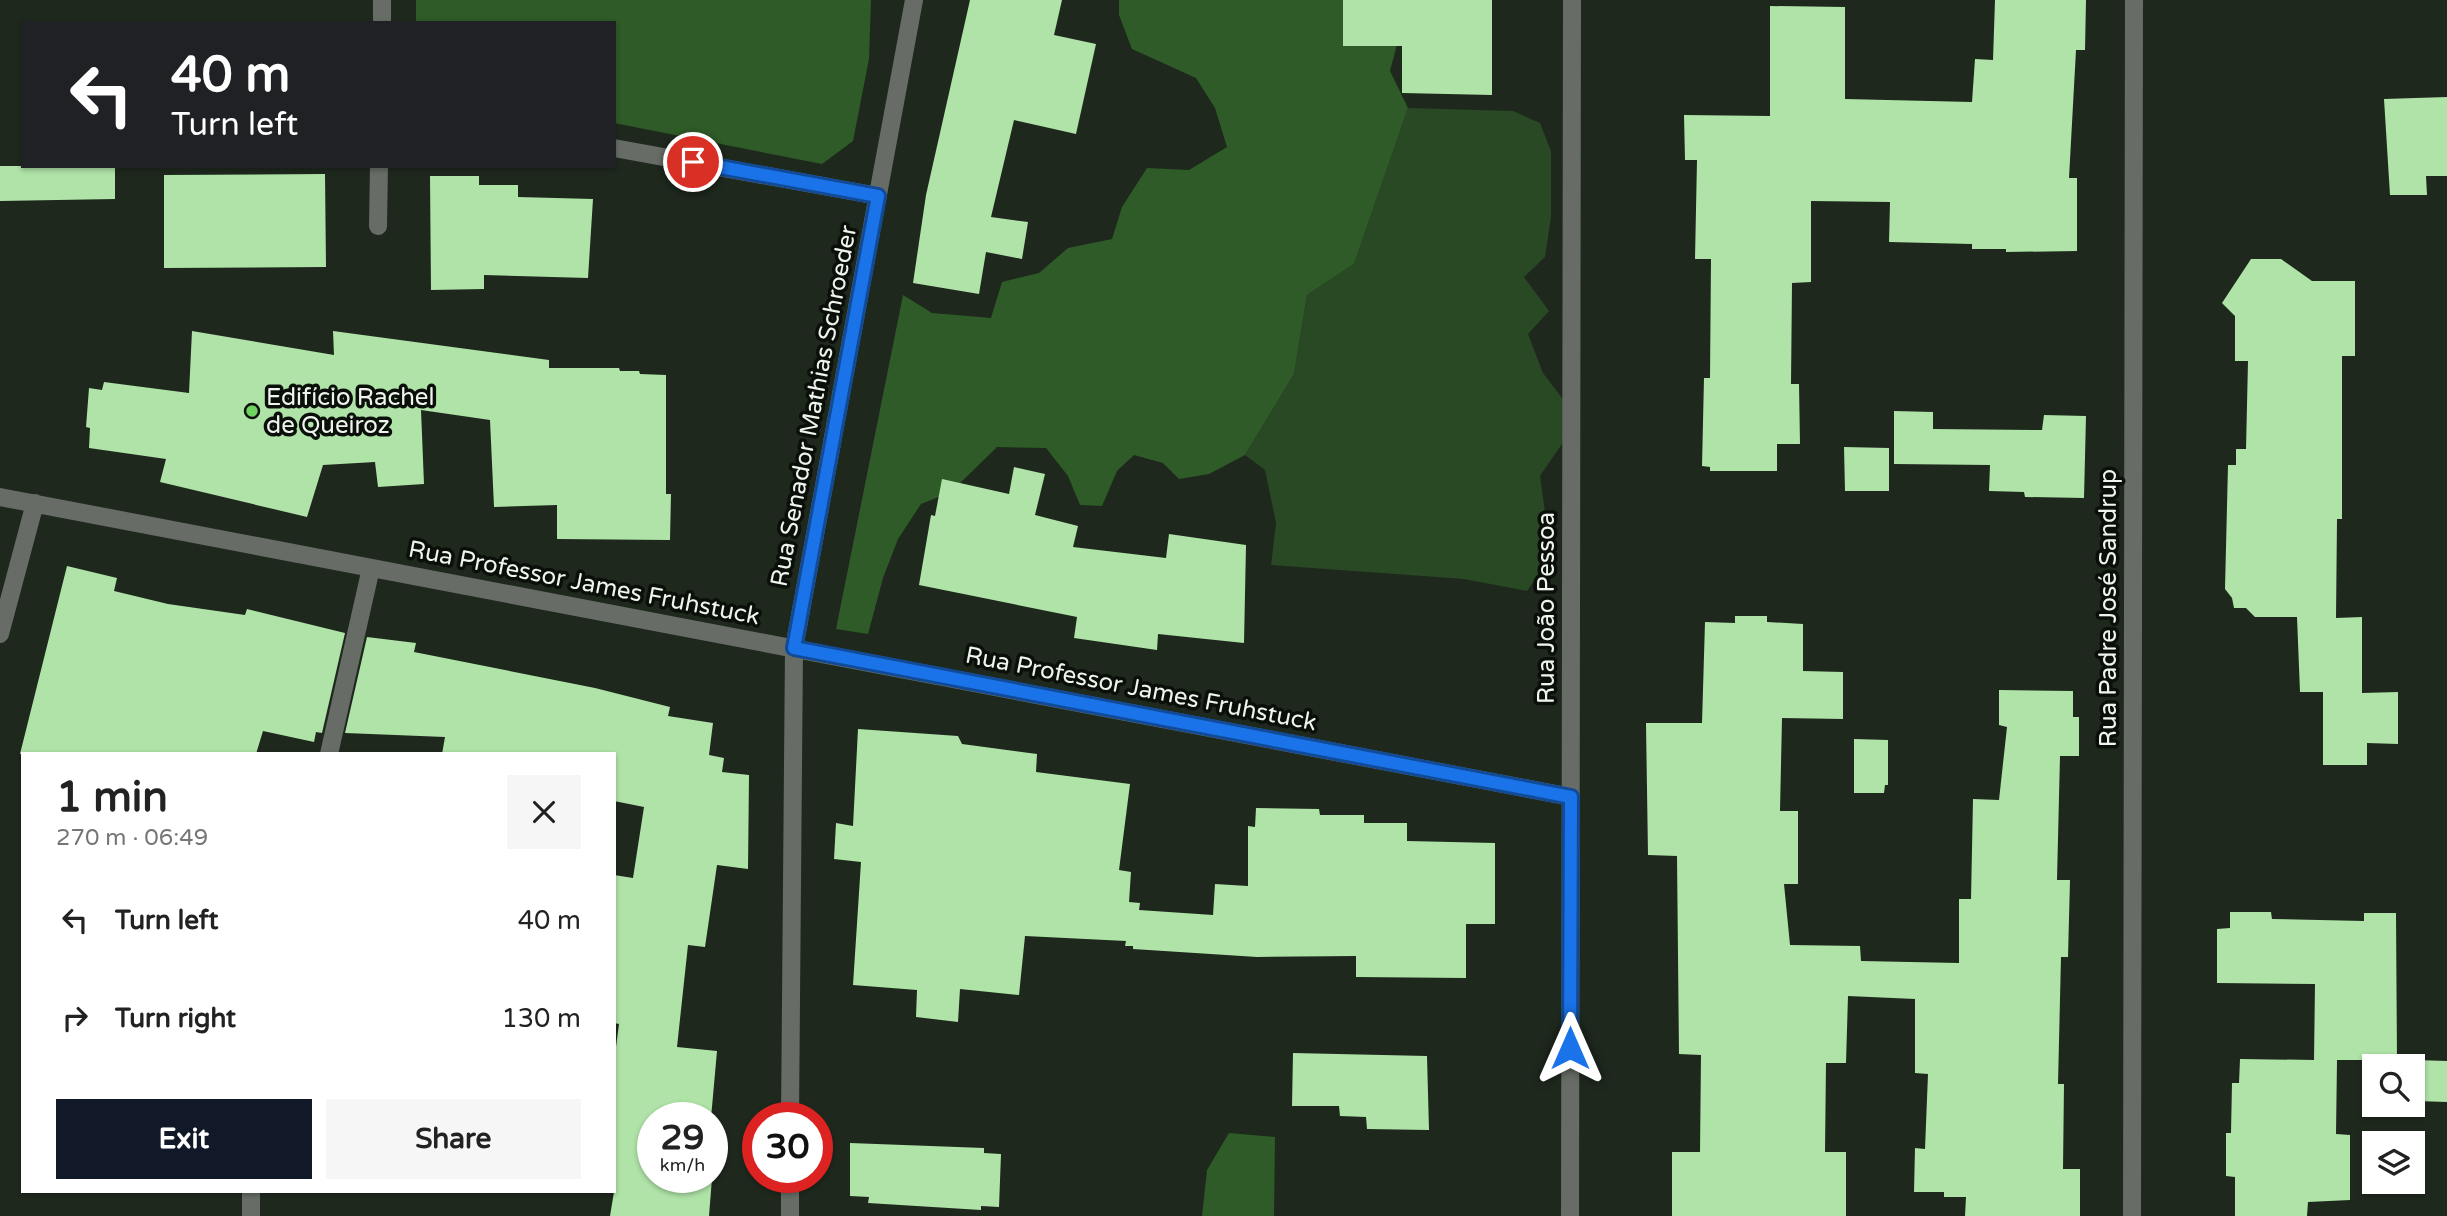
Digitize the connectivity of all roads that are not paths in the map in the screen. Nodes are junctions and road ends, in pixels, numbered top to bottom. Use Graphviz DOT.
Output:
graph roads {
  1 [pos="382,0"];
  2 [pos="914,0"];
  3 [pos="1572,0"];
  4 [pos="2134,0"];
  5 [pos="382,21"];
  6 [pos="616,148"];
  7 [pos="379,168"];
  8 [pos="878,196"];
  9 [pos="378,226"];
  10 [pos="0,497"];
  11 [pos="35,503"];
  12 [pos="371,568"];
  13 [pos="0,634"];
  14 [pos="794,648"];
  15 [pos="329,752"];
  16 [pos="1571,797"];
  17 [pos="790,1102"];
  18 [pos="251,1193"];
  19 [pos="790,1193"];
  20 [pos="251,1216"];
  21 [pos="790,1216"];
  22 [pos="1570,1216"];
  23 [pos="2132,1216"];
  1 -- 5 [label="street"];
  2 -- 8 [label="street, Rua Senador Mathias Schroeder"];
  3 -- 16 [label="street, Rua João Pessoa"];
  4 -- 23 [label="street, Rua Padre José Sandrup"];
  6 -- 8 [label="street"];
  7 -- 9 [label="street"];
  8 -- 14 [label="street, Rua Senador Mathias Schroeder"];
  10 -- 11 [label="street, Rua Professor James Fruhstuck"];
  11 -- 12 [label="street, Rua Professor James Fruhstuck"];
  11 -- 13 [label="street"];
  12 -- 14 [label="street, Rua Professor James Fruhstuck"];
  12 -- 15 [label="street"];
  14 -- 16 [label="street, Rua Professor James Fruhstuck"];
  14 -- 17 [label="street, Rua Senador Mathias Schroeder"];
  16 -- 22 [label="street, Rua João Pessoa"];
  18 -- 20 [label="street"];
  19 -- 21 [label="street"];
}
